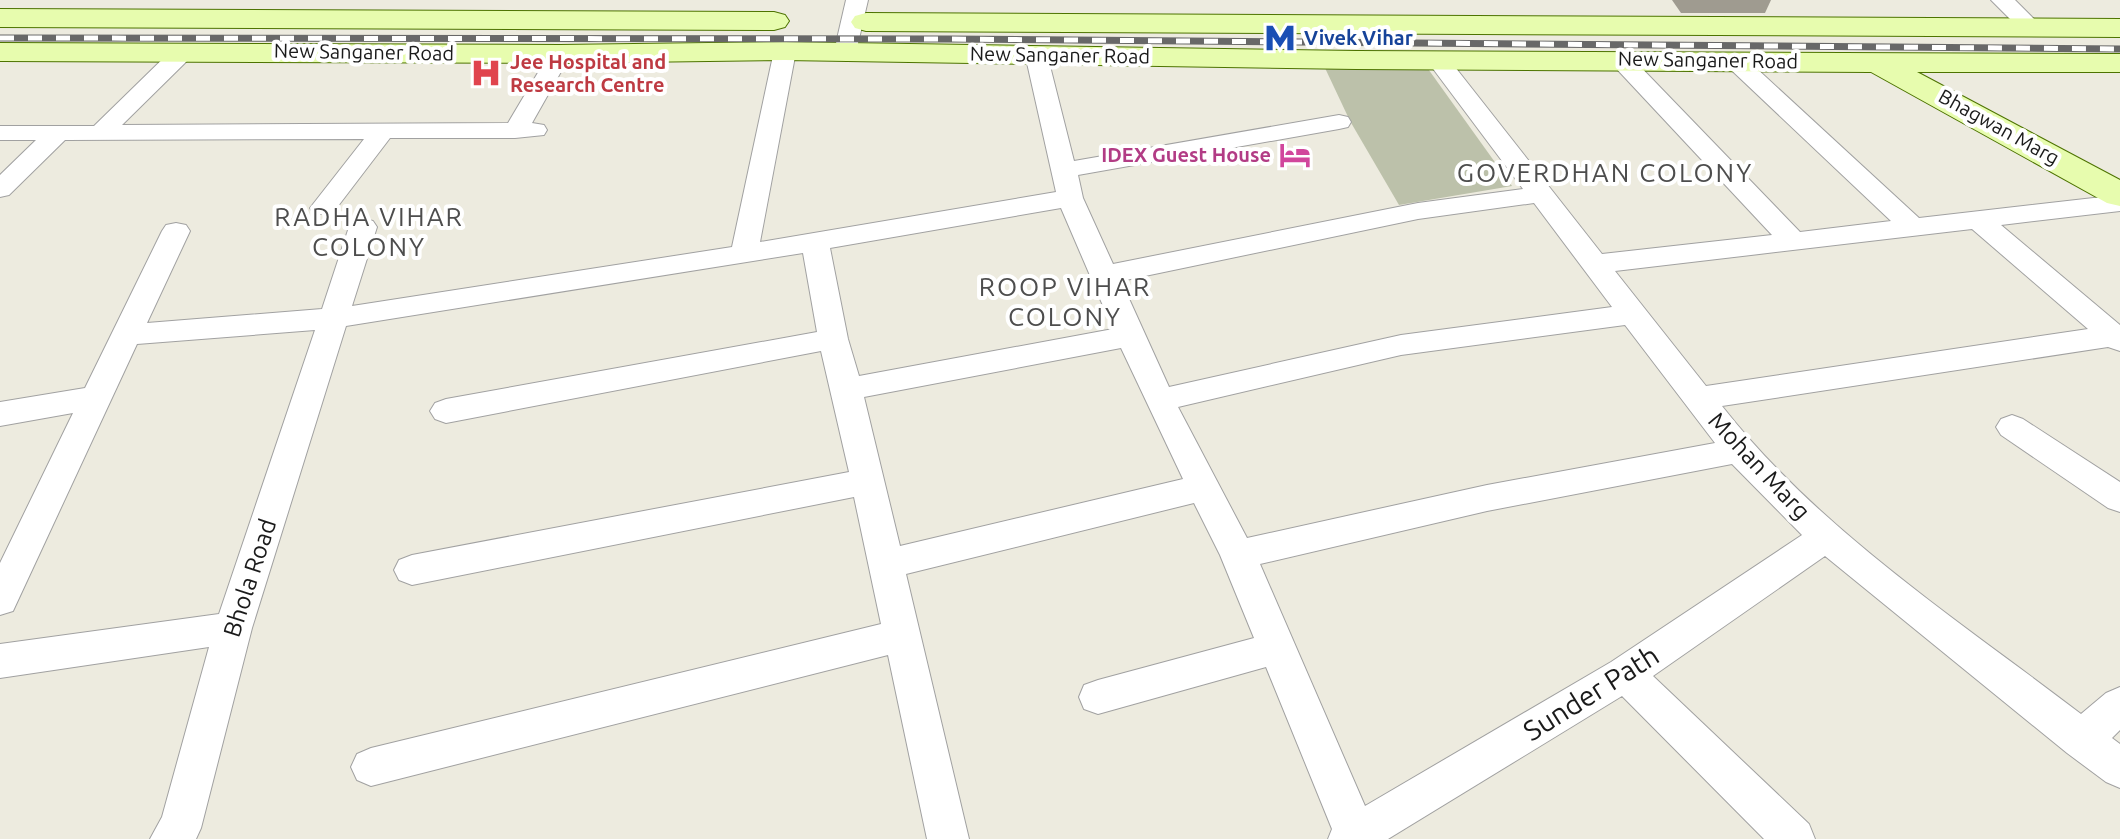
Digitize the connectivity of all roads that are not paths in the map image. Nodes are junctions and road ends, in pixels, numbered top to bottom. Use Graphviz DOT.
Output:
graph roads {
  1 [pos="92,0"];
  2 [pos="2002,0"];
  3 [pos="1644,13"];
  4 [pos="0,18"];
  5 [pos="65,18"];
  6 [pos="837,23"];
  7 [pos="2031,27"];
  8 [pos="2120,28"];
  9 [pos="184,51"];
  10 [pos="785,51"];
  11 [pos="11,52"];
  12 [pos="560,54"];
  13 [pos="1036,54"];
  14 [pos="1436,58"];
  15 [pos="1621,60"];
  16 [pos="1678,60"];
  17 [pos="1734,60"];
  18 [pos="1892,62"];
  19 [pos="2120,63"];
  20 [pos="1339,122"];
  21 [pos="59,132"];
  22 [pos="0,133"];
  23 [pos="100,133"];
  24 [pos="381,133"];
  25 [pos="2120,178"];
  26 [pos="1067,184"];
  27 [pos="0,189"];
  28 [pos="1543,194"];
  29 [pos="2120,195"];
  30 [pos="2120,203"];
  31 [pos="323,208"];
  32 [pos="1981,222"];
  33 [pos="363,227"];
  34 [pos="1913,227"];
  35 [pos="176,231"];
  36 [pos="1793,241"];
  37 [pos="815,242"];
  38 [pos="744,254"];
  39 [pos="1596,264"];
  40 [pos="1103,275"];
  41 [pos="1631,314"];
  42 [pos="336,318"];
  43 [pos="126,335"];
  44 [pos="1131,336"];
  45 [pos="2117,338"];
  46 [pos="833,339"];
  47 [pos="847,389"];
  48 [pos="96,398"];
  49 [pos="1698,398"];
  50 [pos="1159,400"];
  51 [pos="446,411"];
  52 [pos="0,414"];
  53 [pos="2012,427"];
  54 [pos="1739,451"];
  55 [pos="866,482"];
  56 [pos="1205,487"];
  57 [pos="2120,499"];
  58 [pos="1826,537"];
  59 [pos="1238,555"];
  60 [pos="886,564"];
  61 [pos="412,570"];
  62 [pos="0,600"];
  63 [pos="233,628"];
  64 [pos="902,635"];
  65 [pos="1277,648"];
  66 [pos="0,661"];
  67 [pos="1625,674"];
  68 [pos="1098,697"];
  69 [pos="2120,705"];
  70 [pos="2081,740"];
  71 [pos="371,767"];
  72 [pos="2120,769"];
  73 [pos="1352,837"];
  74 [pos="171,839"];
  75 [pos="948,839"];
  76 [pos="1794,839"];
  1 -- 5 [label="main road"];
  2 -- 7 [label="street"];
  3 -- 6 [label="main road, New Sanganer Road"];
  3 -- 7 [label="main road, New Sanganer Road"];
  3 -- 16 [label="main road"];
  4 -- 5 [label="main road, New Sanganer Road"];
  5 -- 6 [label="main road, New Sanganer Road"];
  5 -- 11 [label="main road"];
  6 -- 10 [label="main road, New Sanganer Road"];
  6 -- 13 [label="main road, New Sanganer Road"];
  7 -- 8 [label="main road, New Sanganer Road"];
  9 -- 11 [label="main road, New Sanganer Road"];
  9 -- 12 [label="main road, New Sanganer Road"];
  9 -- 23 [label="street"];
  10 -- 12 [label="main road, New Sanganer Road"];
  10 -- 38 [label="street"];
  12 -- 24 [label="street"];
  13 -- 14 [label="main road, New Sanganer Road"];
  13 -- 26 [label="street"];
  14 -- 15 [label="main road, New Sanganer Road"];
  14 -- 28 [label="street, Mohan Marg"];
  15 -- 16 [label="main road, New Sanganer Road"];
  15 -- 36 [label="street"];
  16 -- 17 [label="main road, New Sanganer Road"];
  17 -- 18 [label="main road, New Sanganer Road"];
  17 -- 34 [label="street"];
  18 -- 19 [label="main road, New Sanganer Road"];
  18 -- 25 [label="main road, Bhagwan Marg"];
  18 -- 29 [label="main road, Bhagwan Marg"];
  20 -- 26 [label="street"];
  21 -- 22 [label="street"];
  21 -- 23 [label="street"];
  21 -- 27 [label="street"];
  23 -- 24 [label="street"];
  24 -- 31 [label="street"];
  26 -- 37 [label="street"];
  26 -- 40 [label="street"];
  28 -- 39 [label="street, Mohan Marg"];
  28 -- 40 [label="street"];
  30 -- 32 [label="street"];
  32 -- 34 [label="street"];
  32 -- 45 [label="street"];
  33 -- 42 [label="street, Bhola Road"];
  34 -- 36 [label="street"];
  35 -- 43 [label="street"];
  36 -- 39 [label="street"];
  37 -- 38 [label="street"];
  37 -- 46 [label="street"];
  38 -- 42 [label="street"];
  39 -- 41 [label="street, Mohan Marg"];
  40 -- 44 [label="street"];
  41 -- 49 [label="street, Mohan Marg"];
  41 -- 50 [label="street"];
  42 -- 43 [label="street"];
  42 -- 63 [label="street, Bhola Road"];
  43 -- 48 [label="street"];
  44 -- 47 [label="street"];
  44 -- 50 [label="street"];
  45 -- 49 [label="street"];
  46 -- 47 [label="street"];
  46 -- 51 [label="street"];
  47 -- 55 [label="street"];
  48 -- 52 [label="street"];
  48 -- 62 [label="street"];
  49 -- 54 [label="street, Mohan Marg"];
  50 -- 56 [label="street"];
  53 -- 57 [label="street"];
  54 -- 58 [label="street, Mohan Marg"];
  54 -- 59 [label="street"];
  55 -- 60 [label="street"];
  55 -- 61 [label="street"];
  56 -- 59 [label="street"];
  56 -- 60 [label="street"];
  58 -- 67 [label="street, Sunder Path"];
  58 -- 70 [label="street, Mohan Marg"];
  59 -- 65 [label="street"];
  60 -- 64 [label="street"];
  63 -- 66 [label="street"];
  63 -- 74 [label="street, Bhola Road"];
  64 -- 71 [label="street"];
  64 -- 75 [label="street"];
  65 -- 68 [label="street"];
  65 -- 73 [label="street"];
  67 -- 73 [label="street, Sunder Path"];
  67 -- 76 [label="street"];
  69 -- 70 [label="street"];
  70 -- 72 [label="street, Mohan Marg"];
}
